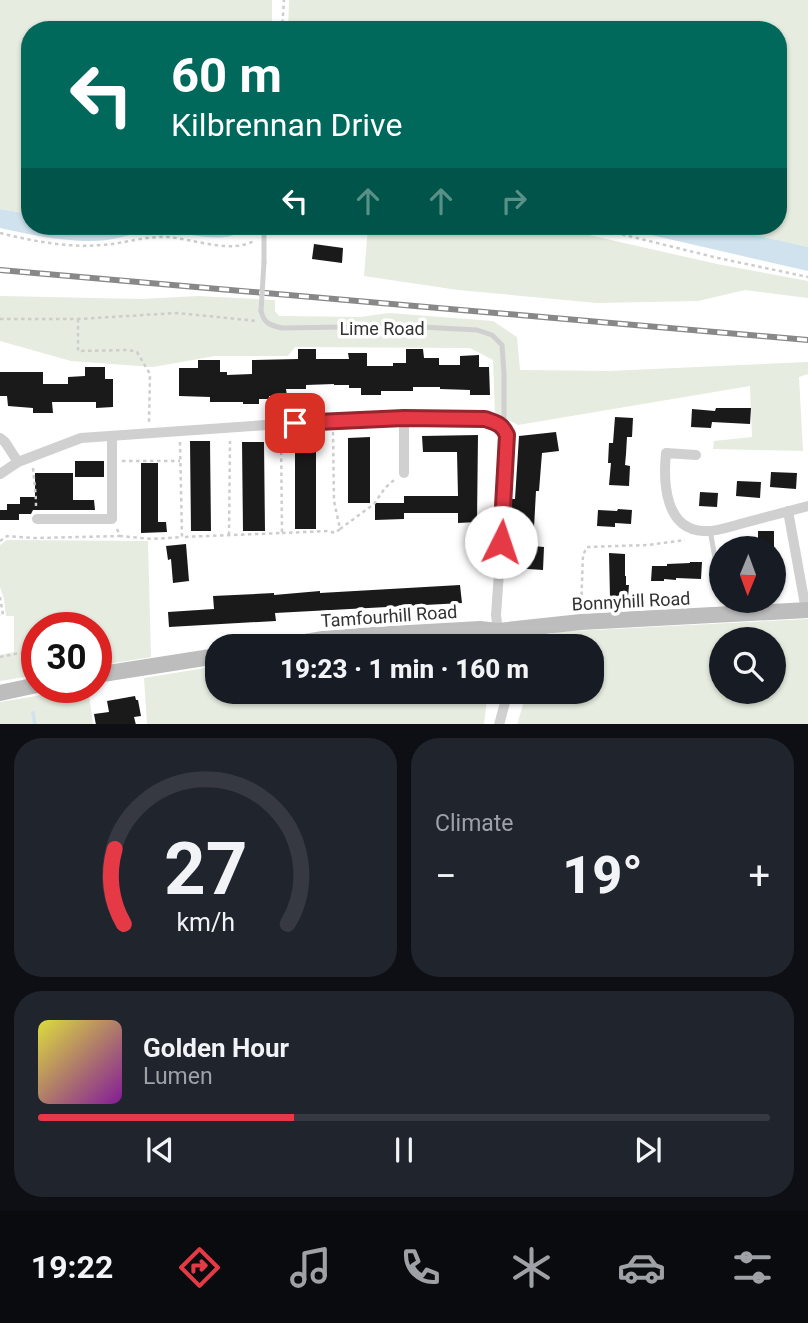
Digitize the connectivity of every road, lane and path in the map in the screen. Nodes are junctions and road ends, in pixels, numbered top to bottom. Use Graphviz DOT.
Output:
graph roads {
  1 [pos="284,0"];
  2 [pos="283,21"];
  3 [pos="0,233"];
  4 [pos="263,235"];
  5 [pos="264,235"];
  6 [pos="624,235"];
  7 [pos="808,277"];
  8 [pos="0,319"];
  9 [pos="78,319"];
  10 [pos="264,320"];
  11 [pos="404,418"];
  12 [pos="332,421"];
  13 [pos="281,424"];
  14 [pos="230,427"];
  15 [pos="504,427"];
  16 [pos="149,433"];
  17 [pos="112,436"];
  18 [pos="0,438"];
  19 [pos="180,455"];
  20 [pos="696,455"];
  21 [pos="31,457"];
  22 [pos="112,461"];
  23 [pos="180,461"];
  24 [pos="18,462"];
  25 [pos="404,473"];
  26 [pos="0,474"];
  27 [pos="385,488"];
  28 [pos="808,506"];
  29 [pos="788,511"];
  30 [pos="37,519"];
  31 [pos="112,519"];
  32 [pos="340,529"];
  33 [pos="697,530"];
  34 [pos="710,530"];
  35 [pos="282,533"];
  36 [pos="229,535"];
  37 [pos="120,536"];
  38 [pos="711,536"];
  39 [pos="182,537"];
  40 [pos="0,541"];
  41 [pos="0,597"];
  42 [pos="807,610"];
  43 [pos="0,615"];
  44 [pos="581,622"];
  45 [pos="498,631"];
  46 [pos="392,634"];
  47 [pos="501,634"];
  48 [pos="21,653"];
  49 [pos="0,657"];
  50 [pos="205,658"];
  51 [pos="112,672"];
  52 [pos="21,688"];
  53 [pos="0,693"];
  54 [pos="504,704"];
  55 [pos="499,724"];
  1 -- 2 [label="path"];
  3 -- 4 [label="path"];
  5 -- 10 [label="lane, bridge"];
  6 -- 7 [label="path"];
  8 -- 9 [label="path"];
  9 -- 10 [label="path"];
  9 -- 16 [label="path"];
  10 -- 15 [label="lane, Lime Road"];
  11 -- 12 [label="street"];
  11 -- 15 [label="street"];
  11 -- 25 [label="street"];
  12 -- 13 [label="street"];
  12 -- 32 [label="path"];
  13 -- 14 [label="street"];
  13 -- 35 [label="path"];
  14 -- 16 [label="street"];
  14 -- 36 [label="path"];
  15 -- 45 [label="street"];
  16 -- 17 [label="street"];
  17 -- 21 [label="street"];
  17 -- 31 [label="street"];
  18 -- 24 [label="street"];
  19 -- 23 [label="path"];
  20 -- 33 [label="street"];
  21 -- 24 [label="street"];
  21 -- 30 [label="path"];
  22 -- 23 [label="path"];
  23 -- 39 [label="path"];
  24 -- 26 [label="street"];
  27 -- 32 [label="path"];
  28 -- 29 [label="street"];
  29 -- 34 [label="street"];
  29 -- 42 [label="street"];
  30 -- 31 [label="street"];
  31 -- 37 [label="path"];
  32 -- 35 [label="path"];
  33 -- 34 [label="street"];
  33 -- 44 [label="path"];
  34 -- 38 [label="lane"];
  35 -- 36 [label="path"];
  36 -- 39 [label="path"];
  37 -- 39 [label="path"];
  37 -- 40 [label="path"];
  41 -- 43 [label="path"];
  42 -- 44 [label="main road, Bonnyhill Road"];
  44 -- 45 [label="main road, Bonnyhill Road"];
  45 -- 46 [label="main road, Tamfourhill Road"];
  45 -- 47 [label="street"];
  48 -- 49 [label="path"];
  50 -- 51 [label="main road"];
  52 -- 53 [label="main road"];
  54 -- 55 [label="street"];
}
